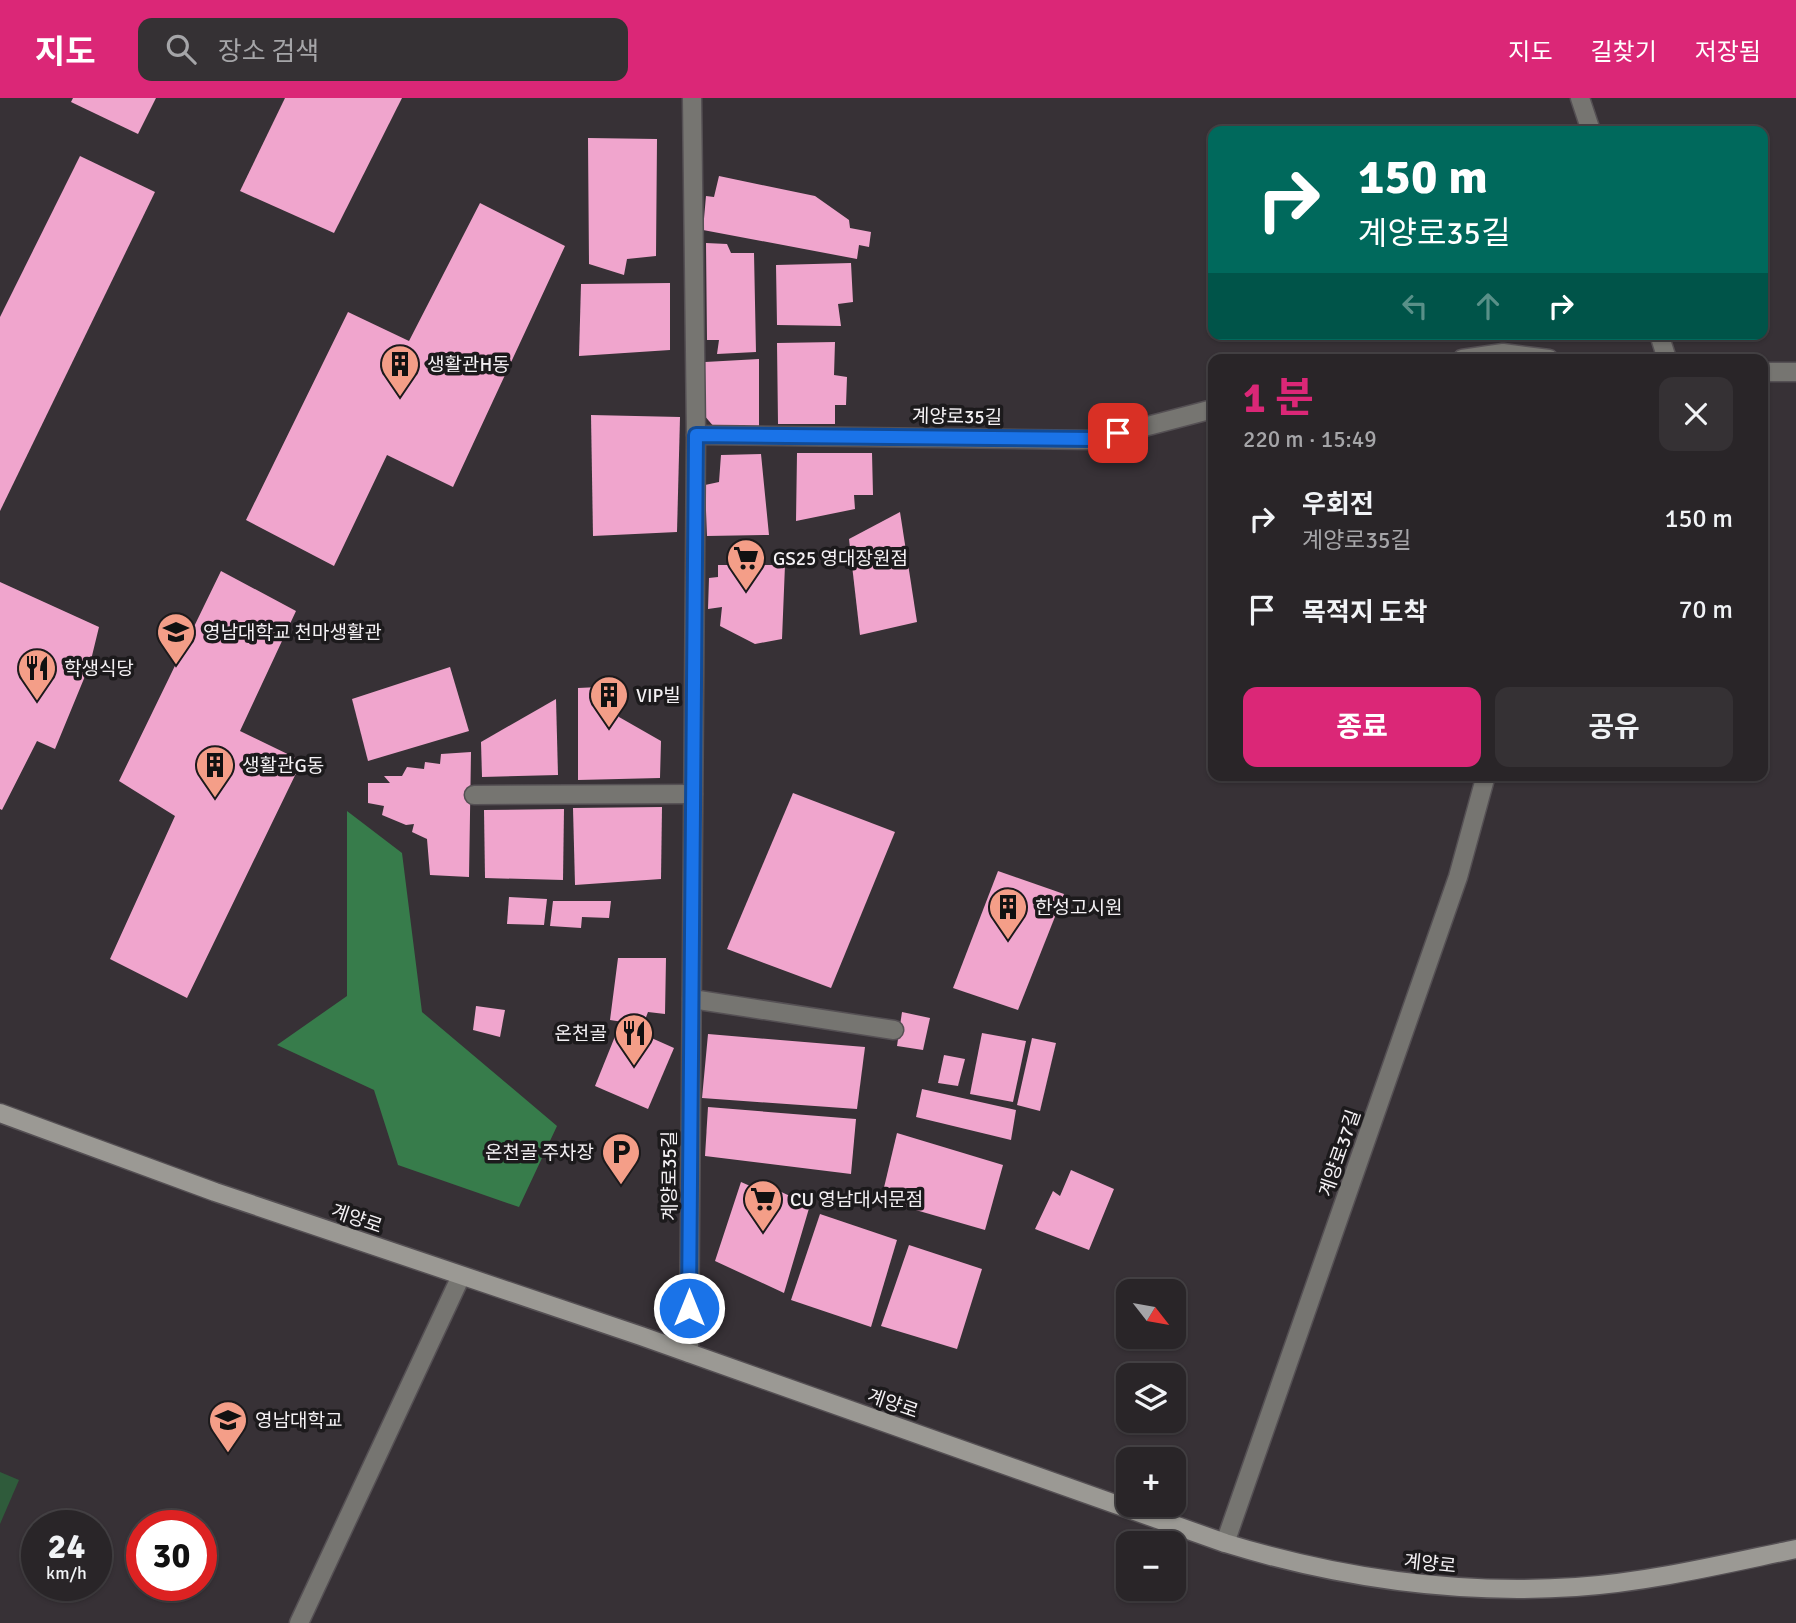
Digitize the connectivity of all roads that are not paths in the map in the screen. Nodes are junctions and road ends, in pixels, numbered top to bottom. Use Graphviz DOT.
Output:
graph roads {
  1 [pos="692,98"];
  2 [pos="1580,98"];
  3 [pos="1589,126"];
  4 [pos="1768,372"];
  5 [pos="1796,372"];
  6 [pos="1208,410"];
  7 [pos="696,435"];
  8 [pos="1484,781"];
  9 [pos="693,794"];
  10 [pos="474,795"];
  11 [pos="692,999"];
  12 [pos="894,1030"];
  13 [pos="0,1113"];
  14 [pos="461,1276"];
  15 [pos="689,1353"];
  16 [pos="1225,1542"];
  17 [pos="1796,1549"];
  18 [pos="299,1623"];
  1 -- 7 [label="street, 계양로35길"];
  2 -- 3 [label="street"];
  4 -- 5 [label="street"];
  6 -- 7 [label="street, 계양로35길"];
  7 -- 9 [label="street, 계양로35길"];
  8 -- 16 [label="street, 계양로37길"];
  9 -- 10 [label="street"];
  9 -- 11 [label="street, 계양로35길"];
  11 -- 12 [label="street"];
  11 -- 15 [label="street, 계양로35길"];
  13 -- 14 [label="street, 계양로"];
  14 -- 15 [label="street, 계양로"];
  14 -- 18 [label="street"];
  15 -- 16 [label="street, 계양로"];
  16 -- 17 [label="street, 계양로"];
}
